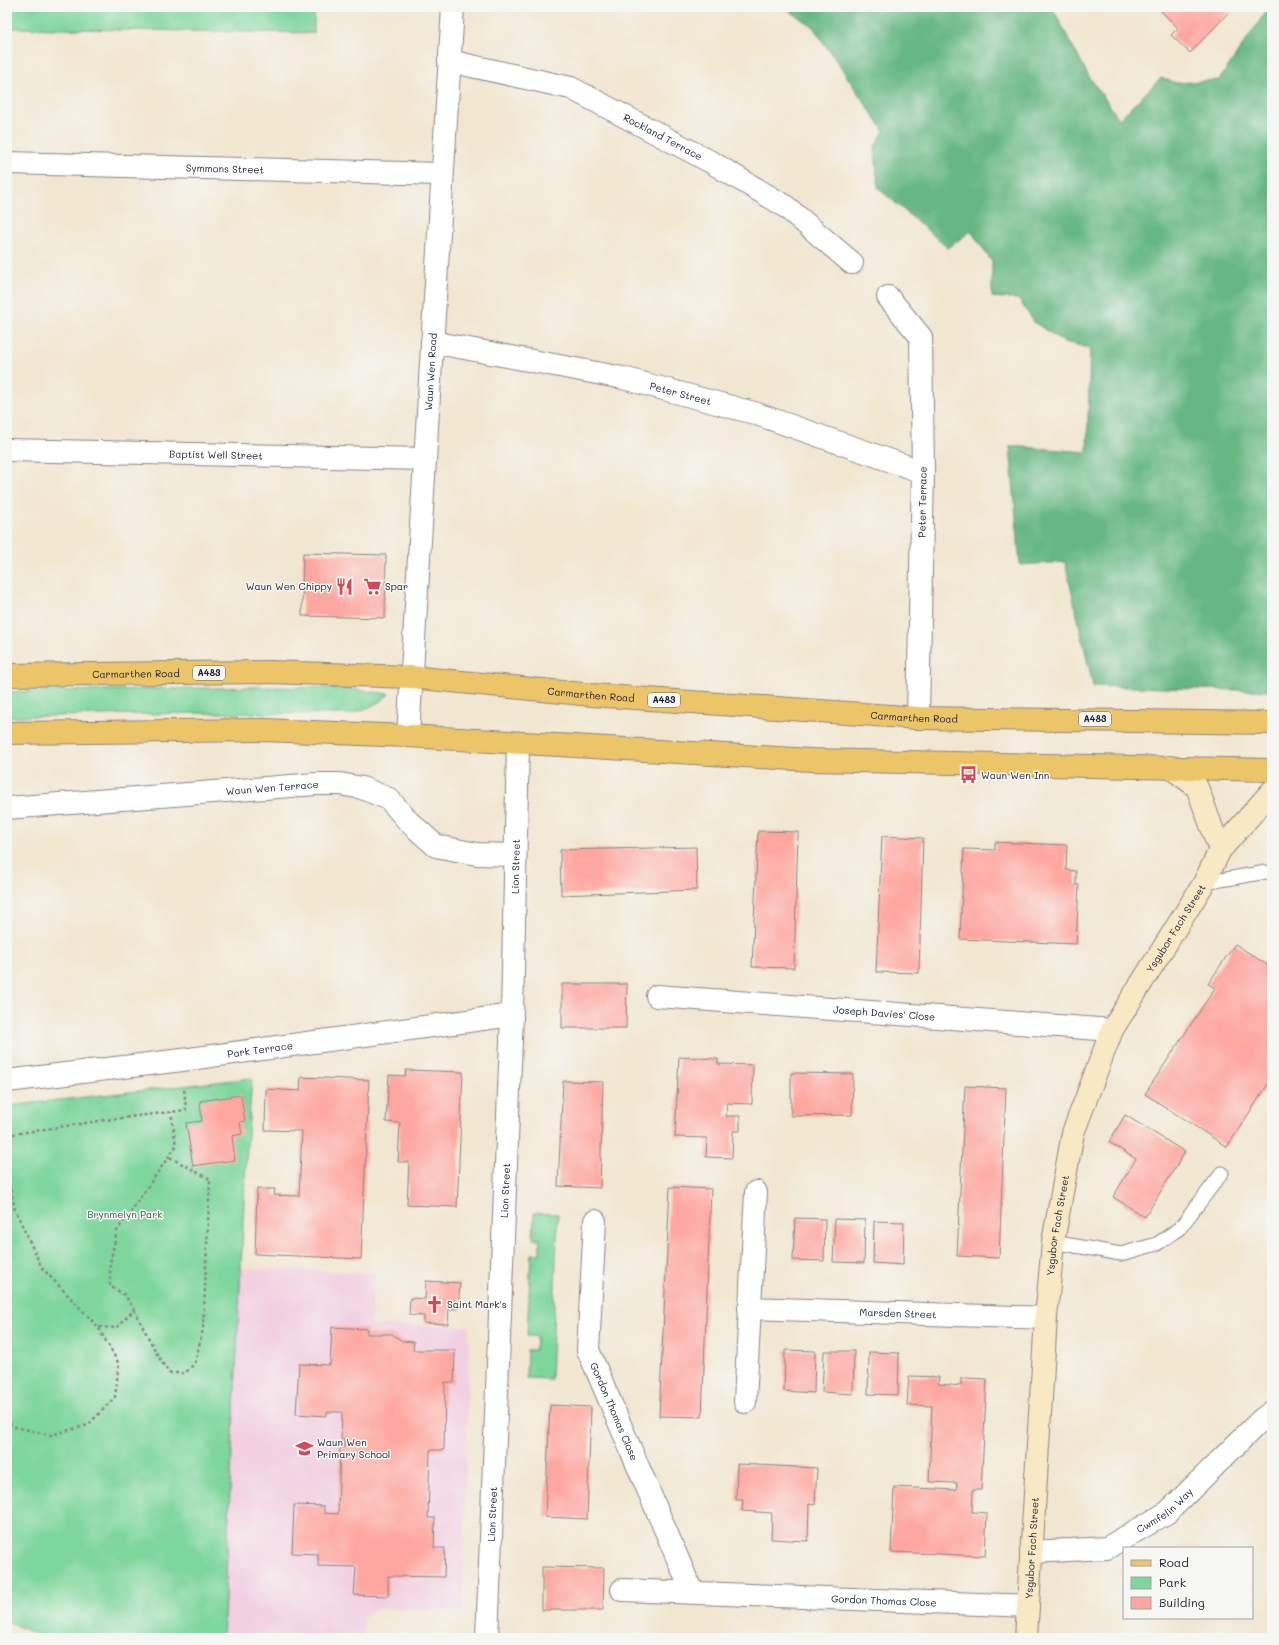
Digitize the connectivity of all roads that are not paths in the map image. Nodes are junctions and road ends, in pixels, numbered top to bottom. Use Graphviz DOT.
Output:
graph roads {
  1 [pos="452,7"];
  2 [pos="449,60"];
  3 [pos="7,163"];
  4 [pos="442,174"];
  5 [pos="852,263"];
  6 [pos="888,297"];
  7 [pos="432,342"];
  8 [pos="7,450"];
  9 [pos="425,459"];
  10 [pos="923,472"];
  11 [pos="7,675"];
  12 [pos="411,677"];
  13 [pos="918,718"];
  14 [pos="1272,722"];
  15 [pos="7,733"];
  16 [pos="408,736"];
  17 [pos="518,743"];
  18 [pos="1170,768"];
  19 [pos="1272,770"];
  20 [pos="1272,791"];
  21 [pos="7,808"];
  22 [pos="1220,850"];
  23 [pos="515,855"];
  24 [pos="1266,872"];
  25 [pos="1204,883"];
  26 [pos="657,996"];
  27 [pos="512,1015"];
  28 [pos="1112,1030"];
  29 [pos="7,1081"];
  30 [pos="1222,1173"];
  31 [pos="756,1192"];
  32 [pos="596,1221"];
  33 [pos="1053,1242"];
  34 [pos="749,1308"];
  35 [pos="1046,1318"];
  36 [pos="745,1402"];
  37 [pos="1272,1412"];
  38 [pos="1031,1552"];
  39 [pos="622,1590"];
  40 [pos="692,1592"];
  41 [pos="1028,1606"];
  42 [pos="487,1638"];
  43 [pos="1026,1638"];
  1 -- 2 [label="street, Waun Wen Road"];
  2 -- 4 [label="street, Waun Wen Road"];
  2 -- 5 [label="street, Rockland Terrace"];
  3 -- 4 [label="street, Symmons Street"];
  4 -- 7 [label="street, Waun Wen Road"];
  6 -- 10 [label="street, Peter Terrace"];
  7 -- 9 [label="street, Waun Wen Road"];
  7 -- 10 [label="street, Peter Street"];
  8 -- 9 [label="street, Baptist Well Street"];
  9 -- 12 [label="street, Waun Wen Road"];
  10 -- 13 [label="street, Peter Terrace"];
  11 -- 12 [label="main road, Carmarthen Road / A483"];
  12 -- 13 [label="main road, Carmarthen Road / A483"];
  12 -- 16 [label="street, Waun Wen Road"];
  13 -- 14 [label="main road, Carmarthen Road / A483"];
  15 -- 16 [label="main road"];
  16 -- 17 [label="main road"];
  17 -- 18 [label="main road"];
  17 -- 23 [label="street, Lion Street"];
  18 -- 19 [label="main road"];
  18 -- 22 [label="street"];
  20 -- 22 [label="street, Ysgubor Fach Street"];
  21 -- 23 [label="street, Waun Wen Terrace"];
  22 -- 25 [label="street, Ysgubor Fach Street"];
  23 -- 27 [label="street, Lion Street"];
  24 -- 25 [label="lane"];
  25 -- 28 [label="street, Ysgubor Fach Street"];
  26 -- 28 [label="street, Joseph Davies' Close"];
  27 -- 29 [label="street, Park Terrace"];
  27 -- 42 [label="street, Lion Street"];
  28 -- 33 [label="street, Ysgubor Fach Street"];
  30 -- 33 [label="lane"];
  31 -- 34 [label="street"];
  32 -- 40 [label="street, Gordon Thomas Close"];
  33 -- 35 [label="street, Ysgubor Fach Street"];
  34 -- 35 [label="street, Marsden Street"];
  34 -- 36 [label="street"];
  35 -- 38 [label="street, Ysgubor Fach Street"];
  37 -- 38 [label="street, Cwmfelin Way"];
  38 -- 41 [label="street, Ysgubor Fach Street"];
  39 -- 40 [label="street, Gordon Thomas Close"];
  40 -- 41 [label="street, Gordon Thomas Close"];
  41 -- 43 [label="street, Ysgubor Fach Street"];
}
